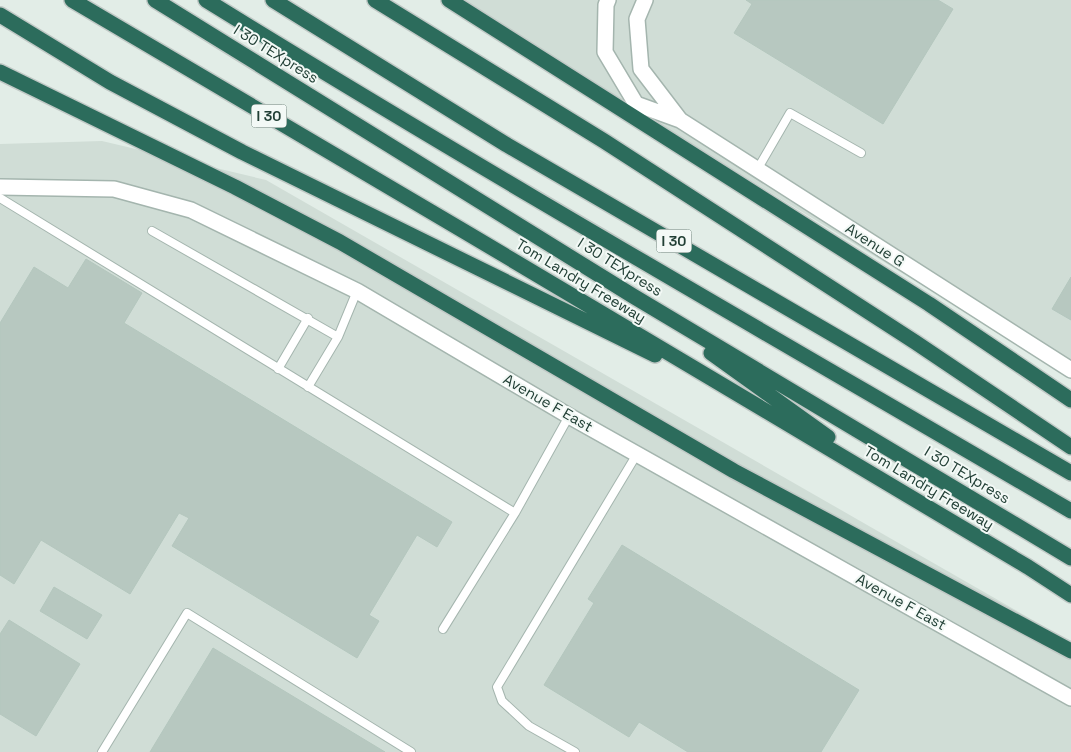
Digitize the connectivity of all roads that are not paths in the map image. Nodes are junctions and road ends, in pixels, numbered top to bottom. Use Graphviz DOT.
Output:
graph roads {
  1 [pos="72,0"];
  2 [pos="155,0"];
  3 [pos="206,0"];
  4 [pos="375,0"];
  5 [pos="449,0"];
  6 [pos="608,0"];
  7 [pos="645,0"];
  8 [pos="276,2"];
  9 [pos="0,16"];
  10 [pos="0,72"];
  11 [pos="680,120"];
  12 [pos="861,153"];
  13 [pos="758,170"];
  14 [pos="0,187"];
  15 [pos="0,198"];
  16 [pos="152,231"];
  17 [pos="357,292"];
  18 [pos="632,296"];
  19 [pos="308,318"];
  20 [pos="338,337"];
  21 [pos="278,369"];
  22 [pos="1071,370"];
  23 [pos="308,387"];
  24 [pos="1071,400"];
  25 [pos="756,405"];
  26 [pos="569,416"];
  27 [pos="1071,447"];
  28 [pos="637,454"];
  29 [pos="1071,473"];
  30 [pos="906,494"];
  31 [pos="1071,511"];
  32 [pos="515,513"];
  33 [pos="1071,558"];
  34 [pos="1071,595"];
  35 [pos="443,629"];
  36 [pos="1071,651"];
  37 [pos="1071,698"];
  38 [pos="102,752"];
  39 [pos="412,752"];
  40 [pos="575,752"];
  1 -- 25 [label="highway, Tom Landry Freeway / I 30"];
  2 -- 18 [label="highway, I 30 TEXpress"];
  3 -- 31 [label="highway, I 30 TEXpress"];
  4 -- 27 [label="highway"];
  5 -- 24 [label="highway"];
  6 -- 11 [label="street, Avenue G"];
  7 -- 11 [label="street, Avenue G"];
  8 -- 29 [label="highway, I 30"];
  9 -- 25 [label="highway"];
  10 -- 36 [label="highway"];
  11 -- 13 [label="street, Avenue G"];
  12 -- 13 [label="lane"];
  13 -- 22 [label="street, Avenue G"];
  14 -- 17 [label="street, Avenue F East"];
  15 -- 21 [label="lane"];
  16 -- 19 [label="lane"];
  17 -- 20 [label="lane"];
  17 -- 26 [label="street, Avenue F East"];
  18 -- 30 [label="highway"];
  18 -- 33 [label="highway, I 30 TEXpress"];
  19 -- 20 [label="lane"];
  19 -- 21 [label="lane"];
  20 -- 23 [label="lane"];
  21 -- 23 [label="lane"];
  23 -- 32 [label="lane"];
  25 -- 30 [label="highway, Tom Landry Freeway / I 30"];
  26 -- 28 [label="street, Avenue F East"];
  26 -- 32 [label="lane"];
  28 -- 37 [label="street, Avenue F East"];
  28 -- 40 [label="lane"];
  30 -- 34 [label="highway, Tom Landry Freeway / I 30"];
  32 -- 35 [label="lane"];
  38 -- 39 [label="lane"];
}
